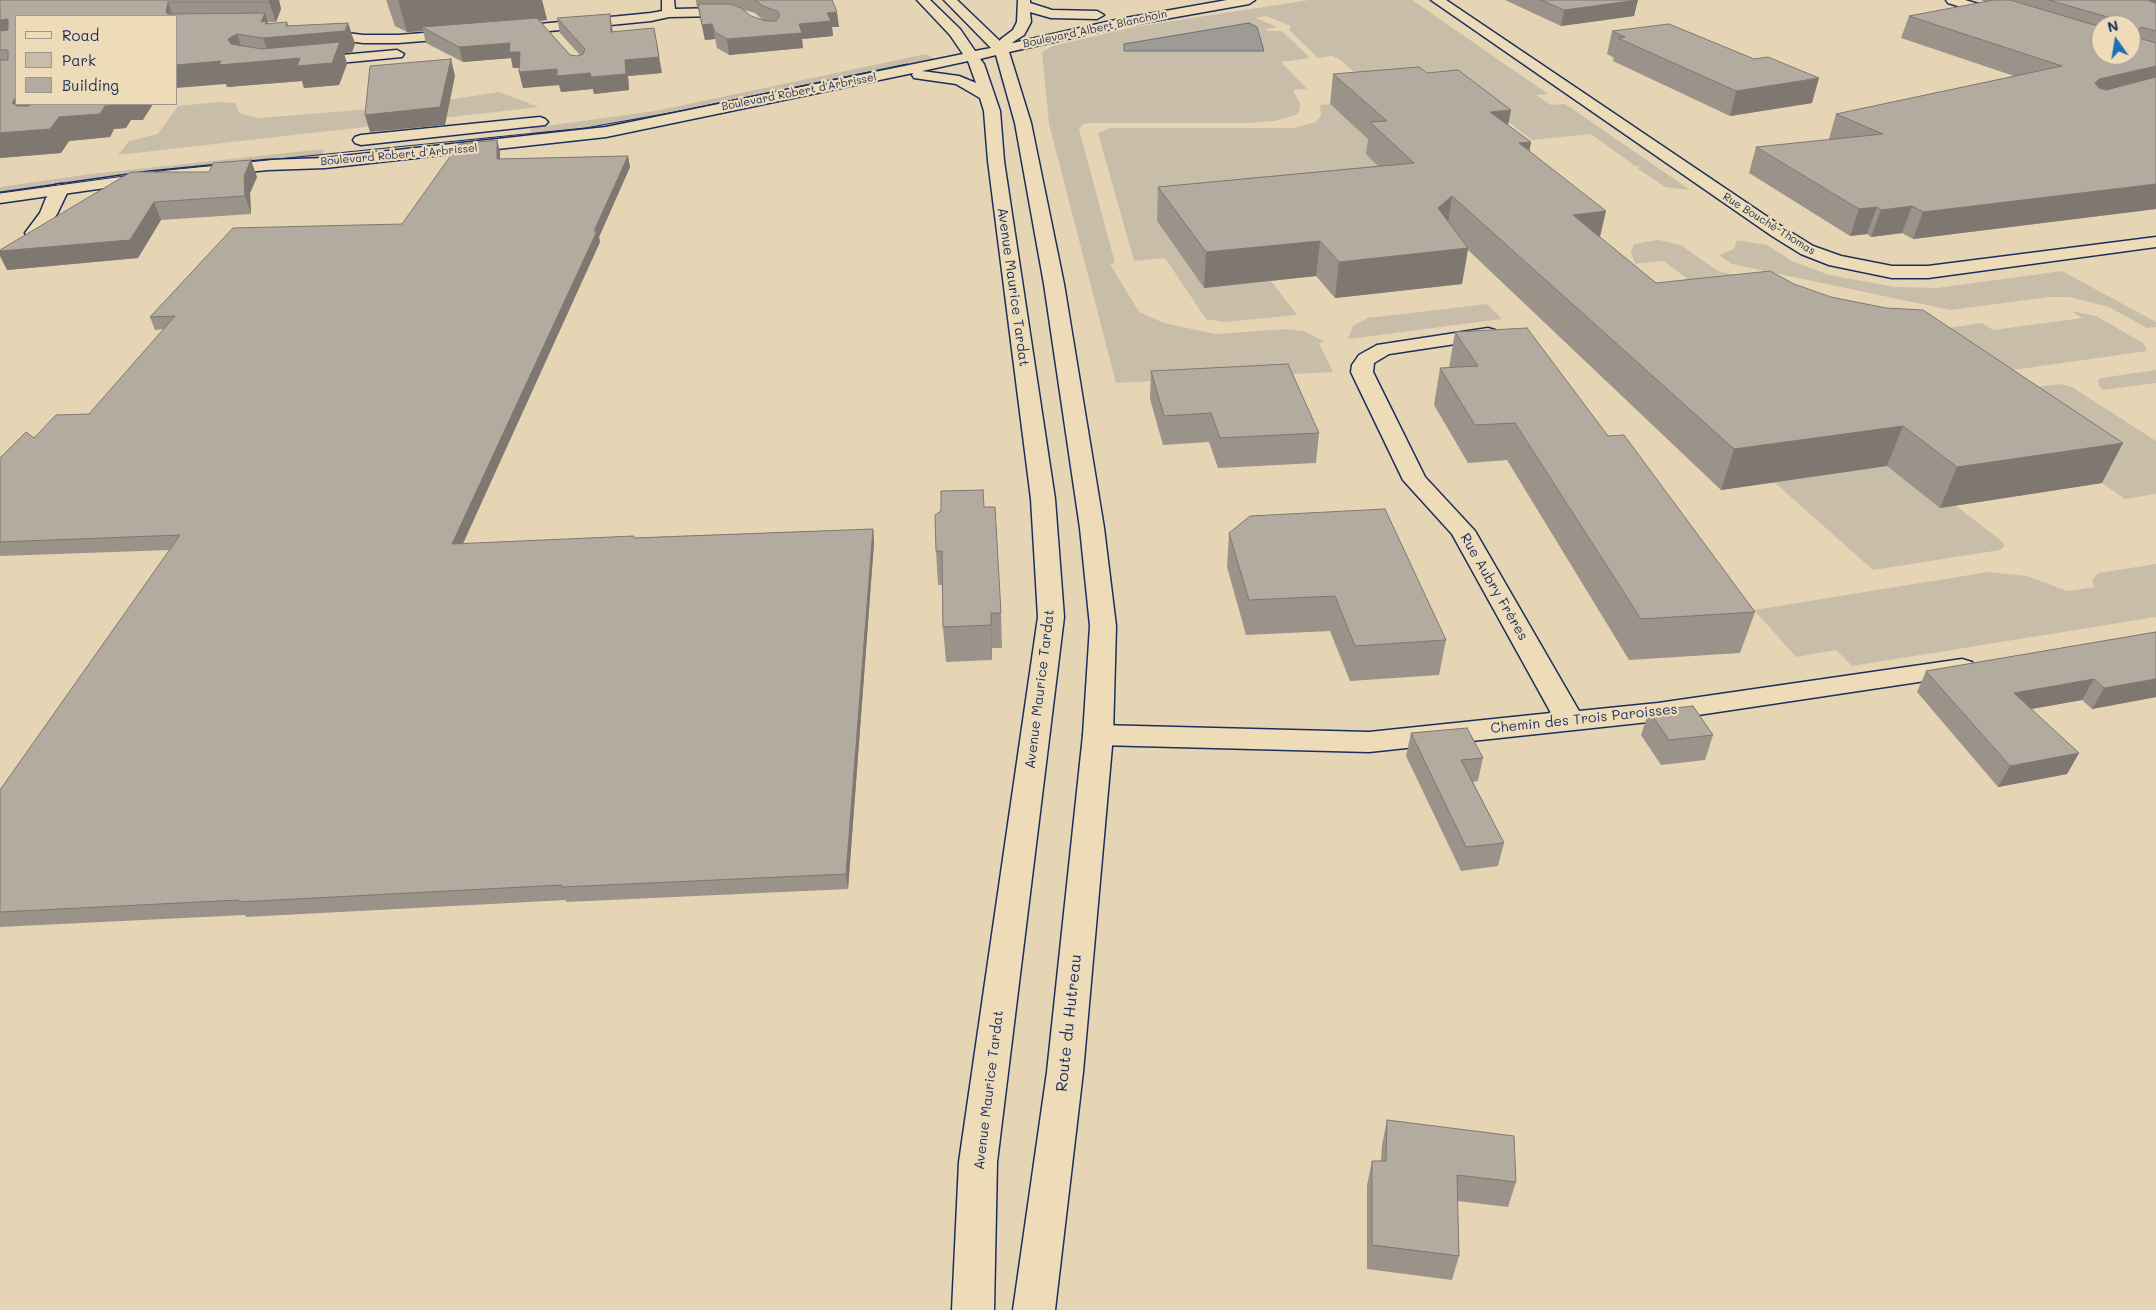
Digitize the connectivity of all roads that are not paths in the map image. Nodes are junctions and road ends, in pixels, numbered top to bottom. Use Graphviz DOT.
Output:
graph roads {
  1 [pos="923,0"];
  2 [pos="950,0"];
  3 [pos="1194,0"];
  4 [pos="1250,0"];
  5 [pos="1437,0"];
  6 [pos="1952,0"];
  7 [pos="1024,2"];
  8 [pos="668,7"];
  9 [pos="1097,16"];
  10 [pos="749,18"];
  11 [pos="2014,19"];
  12 [pos="546,27"];
  13 [pos="308,32"];
  14 [pos="493,32"];
  15 [pos="1019,32"];
  16 [pos="473,34"];
  17 [pos="419,38"];
  18 [pos="556,39"];
  19 [pos="990,42"];
  20 [pos="932,50"];
  21 [pos="968,50"];
  22 [pos="915,53"];
  23 [pos="298,63"];
  24 [pos="882,75"];
  25 [pos="987,96"];
  26 [pos="628,112"];
  27 [pos="558,121"];
  28 [pos="349,141"];
  29 [pos="279,149"];
  30 [pos="0,184"];
  31 [pos="61,189"];
  32 [pos="0,198"];
  33 [pos="34,233"];
  34 [pos="2156,242"];
  35 [pos="1488,334"];
  36 [pos="1991,664"];
  37 [pos="1570,721"];
  38 [pos="1098,736"];
  39 [pos="973,1310"];
  40 [pos="1034,1310"];
  1 -- 21 [label="street, Avenue Maurice Tardat"];
  2 -- 19 [label="street"];
  3 -- 9 [label="street, Boulevard Albert Blanchoin"];
  4 -- 19 [label="street, Boulevard Albert Blanchoin"];
  5 -- 34 [label="street, Rue Bouché-Thomas"];
  6 -- 11 [label="street"];
  7 -- 9 [label="street"];
  7 -- 15 [label="street"];
  8 -- 10 [label="street"];
  8 -- 12 [label="street"];
  9 -- 15 [label="street, Boulevard Albert Blanchoin"];
  12 -- 14 [label="street"];
  12 -- 18 [label="street"];
  13 -- 17 [label="street"];
  15 -- 19 [label="street"];
  16 -- 17 [label="street"];
  17 -- 23 [label="street"];
  19 -- 21 [label="street, Boulevard Robert d'Arbrissel"];
  19 -- 21 [label="street, Boulevard Robert d'Arbrissel"];
  19 -- 38 [label="street"];
  20 -- 21 [label="street, Boulevard Robert d'Arbrissel"];
  21 -- 24 [label="street, Boulevard Robert d'Arbrissel"];
  21 -- 25 [label="street, Avenue Maurice Tardat"];
  22 -- 26 [label="street, Boulevard Robert d'Arbrissel"];
  24 -- 25 [label="street"];
  24 -- 31 [label="street, Boulevard Robert d'Arbrissel"];
  25 -- 39 [label="street, Avenue Maurice Tardat"];
  27 -- 28 [label="street, Boulevard Robert d'Arbrissel"];
  29 -- 30 [label="street"];
  31 -- 32 [label="street, Boulevard Robert d'Arbrissel"];
  31 -- 33 [label="street"];
  35 -- 37 [label="street, Rue Aubry Frères"];
  36 -- 37 [label="street, Chemin des Trois Paroisses"];
  37 -- 38 [label="street, Chemin des Trois Paroisses"];
  38 -- 40 [label="street, Route du Hutreau"];
}
